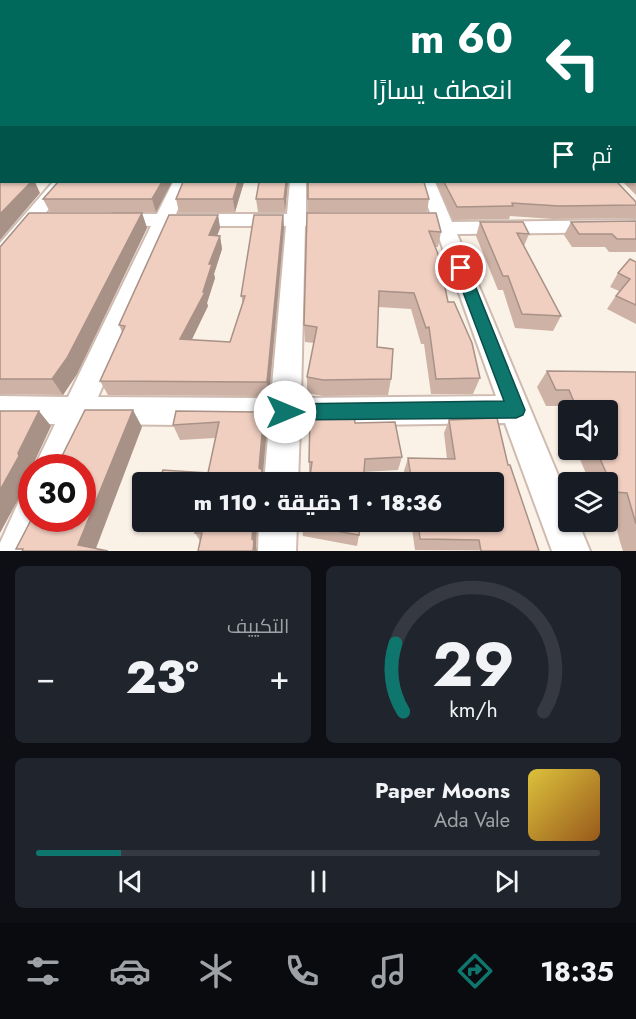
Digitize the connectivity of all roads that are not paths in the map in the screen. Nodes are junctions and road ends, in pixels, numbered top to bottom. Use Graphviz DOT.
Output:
graph roads {
  1 [pos="61,183"];
  2 [pos="181,183"];
  3 [pos="298,183"];
  4 [pos="427,183"];
  5 [pos="30,220"];
  6 [pos="52,220"];
  7 [pos="97,220"];
  8 [pos="163,220"];
  9 [pos="352,220"];
  10 [pos="296,221"];
  11 [pos="436,222"];
  12 [pos="636,226"];
  13 [pos="0,256"];
  14 [pos="0,410"];
  15 [pos="516,410"];
  16 [pos="76,411"];
  17 [pos="285,412"];
  18 [pos="57,454"];
  19 [pos="282,472"];
  20 [pos="24,532"];
  21 [pos="278,532"];
  22 [pos="16,551"];
  23 [pos="277,551"];
  24 [pos="571,551"];
  1 -- 5 [label="street"];
  2 -- 8 [label="street"];
  3 -- 10 [label="street"];
  4 -- 11 [label="street"];
  5 -- 6 [label="street"];
  5 -- 13 [label="street"];
  7 -- 8 [label="street"];
  8 -- 10 [label="street"];
  8 -- 16 [label="street"];
  9 -- 10 [label="street"];
  10 -- 17 [label="street"];
  11 -- 12 [label="street"];
  11 -- 15 [label="street"];
  14 -- 16 [label="street"];
  15 -- 17 [label="street"];
  15 -- 24 [label="street"];
  16 -- 17 [label="street"];
  16 -- 18 [label="street"];
  17 -- 19 [label="street"];
  20 -- 22 [label="street"];
  21 -- 23 [label="street"];
}
